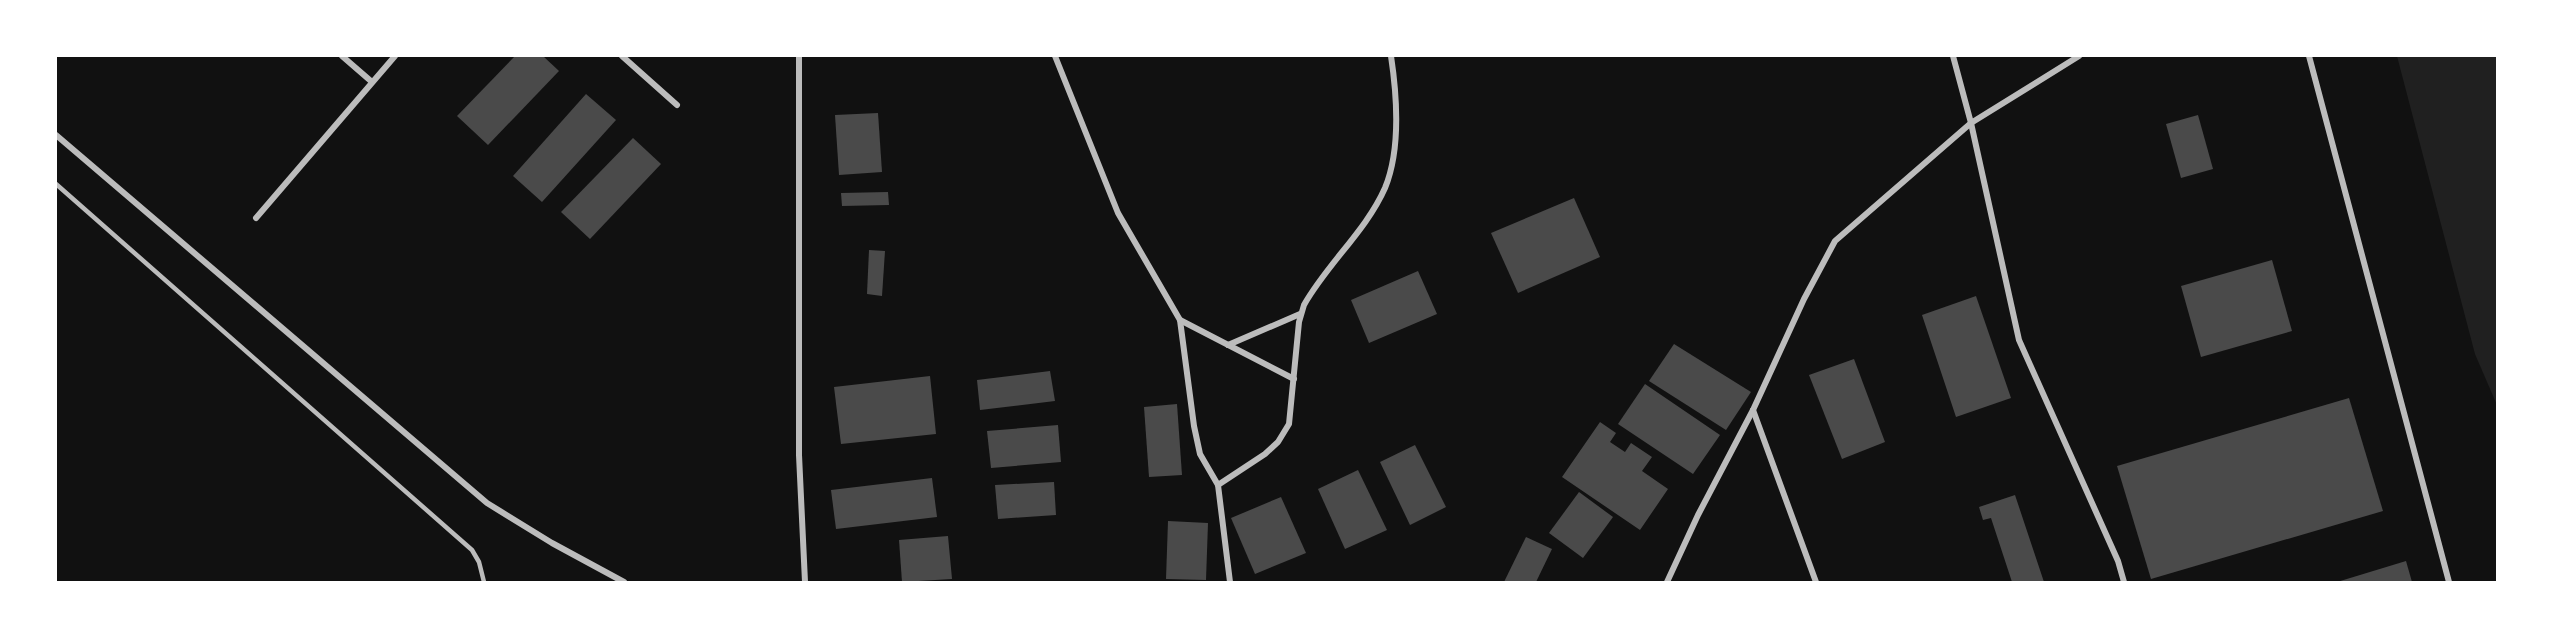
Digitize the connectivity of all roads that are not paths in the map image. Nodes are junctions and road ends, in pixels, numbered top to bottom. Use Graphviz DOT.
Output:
graph roads {
  1 [pos="342,56"];
  2 [pos="395,56"];
  3 [pos="622,56"];
  4 [pos="799,56"];
  5 [pos="1055,56"];
  6 [pos="1391,56"];
  7 [pos="1953,56"];
  8 [pos="2079,56"];
  9 [pos="2309,56"];
  10 [pos="372,82"];
  11 [pos="677,105"];
  12 [pos="1971,123"];
  13 [pos="56,135"];
  14 [pos="56,184"];
  15 [pos="256,218"];
  16 [pos="1300,314"];
  17 [pos="1180,320"];
  18 [pos="1228,345"];
  19 [pos="1294,379"];
  20 [pos="1753,410"];
  21 [pos="1218,485"];
  22 [pos="484,582"];
  23 [pos="624,582"];
  24 [pos="805,582"];
  25 [pos="1230,582"];
  26 [pos="1667,582"];
  27 [pos="1816,582"];
  28 [pos="2124,582"];
  29 [pos="2449,582"];
  1 -- 10 [label="street"];
  2 -- 10 [label="street"];
  3 -- 11 [label="street"];
  4 -- 24 [label="street"];
  5 -- 17 [label="street"];
  6 -- 16 [label="street"];
  7 -- 12 [label="street"];
  8 -- 12 [label="street"];
  9 -- 29 [label="street"];
  10 -- 15 [label="street"];
  12 -- 20 [label="street"];
  12 -- 28 [label="street"];
  13 -- 23 [label="street"];
  14 -- 22 [label="lane"];
  16 -- 18 [label="street"];
  16 -- 19 [label="street"];
  17 -- 18 [label="street"];
  17 -- 21 [label="street"];
  18 -- 19 [label="street"];
  19 -- 21 [label="street"];
  20 -- 26 [label="street"];
  20 -- 27 [label="street"];
  21 -- 25 [label="street"];
}
